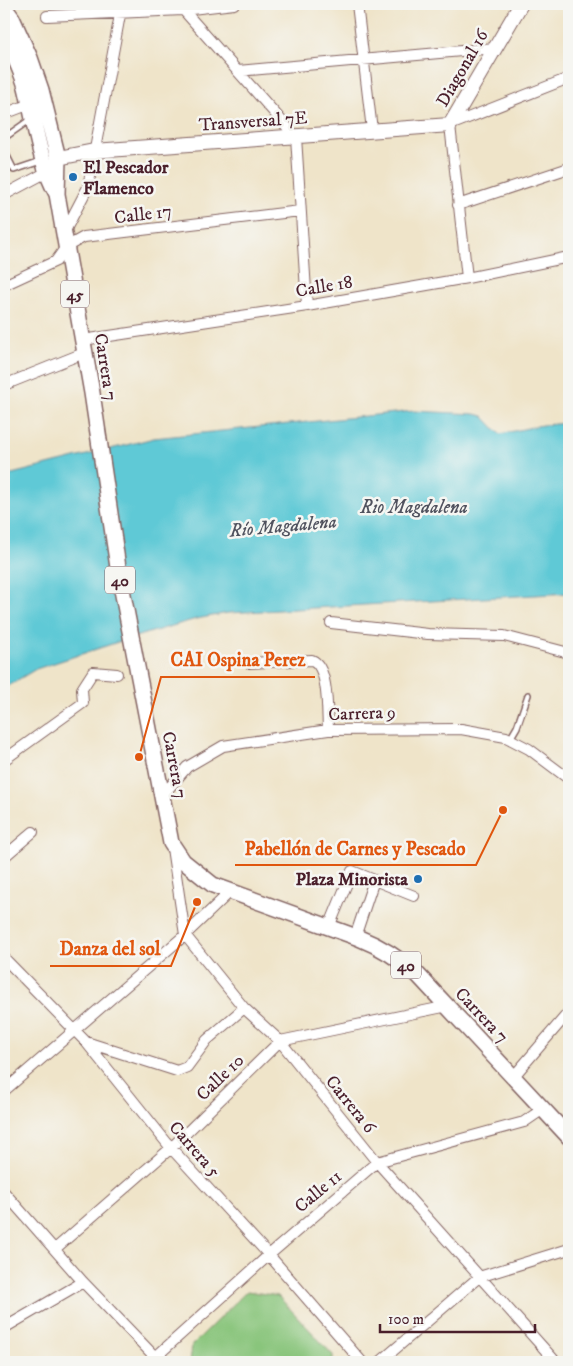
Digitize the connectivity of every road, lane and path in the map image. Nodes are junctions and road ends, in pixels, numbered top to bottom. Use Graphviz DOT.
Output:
graph roads {
  1 [pos="234,4"];
  2 [pos="357,4"];
  3 [pos="521,4"];
  4 [pos="4,7"];
  5 [pos="181,7"];
  6 [pos="121,9"];
  7 [pos="47,16"];
  8 [pos="4,37"];
  9 [pos="495,48"];
  10 [pos="364,59"];
  11 [pos="238,71"];
  12 [pos="569,78"];
  13 [pos="31,110"];
  14 [pos="4,114"];
  15 [pos="450,125"];
  16 [pos="372,130"];
  17 [pos="296,137"];
  18 [pos="4,138"];
  19 [pos="94,151"];
  20 [pos="7,156"];
  21 [pos="58,158"];
  22 [pos="45,166"];
  23 [pos="569,168"];
  24 [pos="57,194"];
  25 [pos="4,195"];
  26 [pos="458,205"];
  27 [pos="300,211"];
  28 [pos="65,240"];
  29 [pos="569,257"];
  30 [pos="468,278"];
  31 [pos="4,285"];
  32 [pos="307,306"];
  33 [pos="84,346"];
  34 [pos="4,385"];
  35 [pos="92,393"];
  36 [pos="331,623"];
  37 [pos="569,653"];
  38 [pos="249,663"];
  39 [pos="117,674"];
  40 [pos="528,695"];
  41 [pos="328,730"];
  42 [pos="510,739"];
  43 [pos="4,760"];
  44 [pos="569,779"];
  45 [pos="162,796"];
  46 [pos="33,832"];
  47 [pos="171,843"];
  48 [pos="4,857"];
  49 [pos="374,880"];
  50 [pos="230,892"];
  51 [pos="414,896"];
  52 [pos="329,927"];
  53 [pos="185,934"];
  54 [pos="355,937"];
  55 [pos="4,958"];
  56 [pos="448,1006"];
  57 [pos="244,1008"];
  58 [pos="569,1012"];
  59 [pos="74,1031"];
  60 [pos="280,1041"];
  61 [pos="86,1042"];
  62 [pos="514,1076"];
  63 [pos="4,1091"];
  64 [pos="543,1109"];
  65 [pos="569,1137"];
  66 [pos="171,1148"];
  67 [pos="378,1162"];
  68 [pos="4,1192"];
  69 [pos="55,1249"];
  70 [pos="569,1249"];
  71 [pos="269,1254"];
  72 [pos="478,1277"];
  73 [pos="83,1282"];
  74 [pos="4,1328"];
  75 [pos="155,1361"];
  76 [pos="362,1362"];
  77 [pos="380,1362"];
  78 [pos="556,1362"];
  1 -- 5 [label="street"];
  2 -- 10 [label="street"];
  3 -- 9 [label="street, Diagonal 16"];
  4 -- 21 [label="main road, Carrera 7 / 45"];
  5 -- 6 [label="street"];
  5 -- 11 [label="street"];
  6 -- 7 [label="street"];
  6 -- 19 [label="street"];
  8 -- 13 [label="main road, Carrera 7 / 45"];
  9 -- 10 [label="street"];
  9 -- 15 [label="street, Diagonal 16"];
  10 -- 11 [label="street"];
  10 -- 16 [label="street"];
  11 -- 17 [label="street"];
  12 -- 15 [label="street"];
  13 -- 14 [label="street"];
  13 -- 18 [label="lane"];
  13 -- 22 [label="main road, Carrera 7 / 45"];
  15 -- 16 [label="street, Transversal 7E"];
  15 -- 26 [label="street"];
  16 -- 17 [label="street, Transversal 7E"];
  17 -- 19 [label="street, Transversal 7E"];
  17 -- 27 [label="street"];
  19 -- 21 [label="street, Transversal 7E"];
  19 -- 28 [label="street"];
  20 -- 22 [label="lane"];
  21 -- 24 [label="main road, Carrera 7 / 45"];
  22 -- 24 [label="main road, Carrera 7 / 45"];
  22 -- 25 [label="street"];
  23 -- 26 [label="street"];
  24 -- 28 [label="main road, Carrera 7 / 45"];
  26 -- 30 [label="street"];
  27 -- 28 [label="street, Calle 17"];
  27 -- 32 [label="street"];
  28 -- 31 [label="street, Calle 17"];
  28 -- 33 [label="main road, Carrera 7 / 45"];
  29 -- 30 [label="street, Calle 18"];
  30 -- 32 [label="street, Calle 18"];
  32 -- 33 [label="street, Calle 18"];
  33 -- 34 [label="street, Calle 18"];
  33 -- 35 [label="main road, Carrera 7 / 45"];
  35 -- 45 [label="main road, Carrera 7 / 40"];
  36 -- 37 [label="street"];
  38 -- 41 [label="street"];
  39 -- 43 [label="street"];
  40 -- 42 [label="lane"];
  41 -- 42 [label="street, Carrera 9"];
  41 -- 45 [label="street, Carrera 9"];
  42 -- 44 [label="street, Carrera 9"];
  45 -- 47 [label="main road, Carrera 7 / 40"];
  46 -- 48 [label="street"];
  47 -- 50 [label="main road, Carrera 7 / 40"];
  47 -- 53 [label="street, Carrera 6"];
  49 -- 51 [label="street"];
  49 -- 52 [label="street"];
  49 -- 54 [label="street"];
  50 -- 52 [label="main road, Carrera 7 / 40"];
  50 -- 53 [label="street"];
  52 -- 54 [label="main road, Carrera 7 / 40"];
  53 -- 57 [label="street, Carrera 6"];
  53 -- 59 [label="street"];
  54 -- 56 [label="main road, Carrera 7 / 40"];
  55 -- 59 [label="street, Carrera 5"];
  56 -- 60 [label="street"];
  56 -- 62 [label="main road, Carrera 7 / 40"];
  57 -- 60 [label="street, Carrera 6"];
  57 -- 61 [label="street"];
  58 -- 62 [label="street"];
  59 -- 61 [label="street, Carrera 5"];
  59 -- 63 [label="street"];
  60 -- 66 [label="street, Calle 10"];
  60 -- 67 [label="street, Carrera 6"];
  61 -- 66 [label="street, Carrera 5"];
  62 -- 64 [label="main road, Carrera 7 / 40"];
  64 -- 65 [label="main road, Carrera 7 / 40"];
  64 -- 67 [label="street, Calle 11"];
  66 -- 69 [label="street, Calle 10"];
  66 -- 71 [label="street, Carrera 5"];
  67 -- 71 [label="street, Calle 11"];
  67 -- 72 [label="street, Carrera 6"];
  68 -- 69 [label="street"];
  69 -- 73 [label="street"];
  70 -- 72 [label="street"];
  71 -- 75 [label="street, Calle 11"];
  71 -- 76 [label="street, Carrera 5"];
  72 -- 77 [label="street"];
  72 -- 78 [label="street, Carrera 6"];
  73 -- 74 [label="street"];
  73 -- 75 [label="street"];
}
